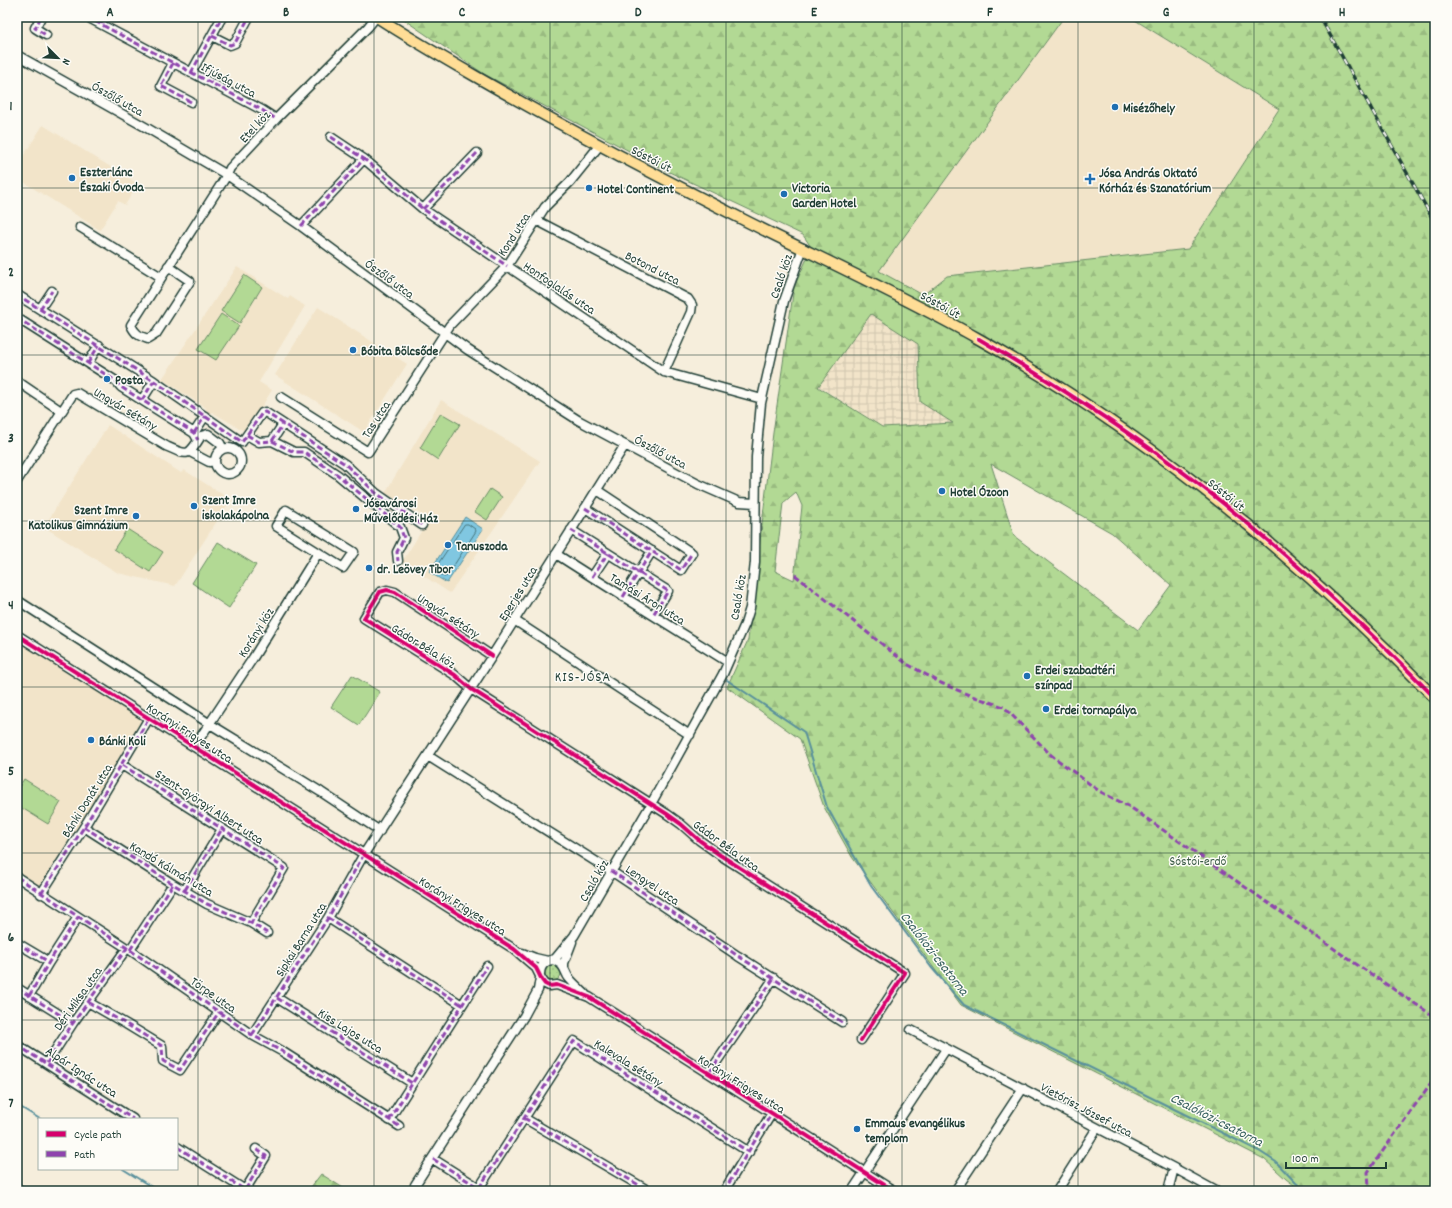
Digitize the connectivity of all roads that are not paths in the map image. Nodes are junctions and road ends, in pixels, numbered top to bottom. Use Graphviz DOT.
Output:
graph roads {
  1 [pos="41,17"];
  2 [pos="87,17"];
  3 [pos="222,17"];
  4 [pos="247,17"];
  5 [pos="377,17"];
  6 [pos="102,21"];
  7 [pos="46,35"];
  8 [pos="212,36"];
  9 [pos="17,55"];
  10 [pos="173,63"];
  11 [pos="191,73"];
  12 [pos="191,102"];
  13 [pos="276,119"];
  14 [pos="330,137"];
  15 [pos="599,146"];
  16 [pos="477,153"];
  17 [pos="364,159"];
  18 [pos="226,175"];
  19 [pos="423,209"];
  20 [pos="536,220"];
  21 [pos="301,226"];
  22 [pos="80,227"];
  23 [pos="803,248"];
  24 [pos="168,266"];
  25 [pos="507,266"];
  26 [pos="161,277"];
  27 [pos="52,291"];
  28 [pos="17,298"];
  29 [pos="40,309"];
  30 [pos="17,318"];
  31 [pos="446,333"];
  32 [pos="99,345"];
  33 [pos="88,363"];
  34 [pos="664,372"];
  35 [pos="17,381"];
  36 [pos="154,381"];
  37 [pos="281,397"];
  38 [pos="762,399"];
  39 [pos="142,400"];
  40 [pos="61,411"];
  41 [pos="205,416"];
  42 [pos="283,424"];
  43 [pos="247,435"];
  44 [pos="196,436"];
  45 [pos="272,441"];
  46 [pos="625,445"];
  47 [pos="223,449"];
  48 [pos="190,452"];
  49 [pos="216,461"];
  50 [pos="345,464"];
  51 [pos="338,475"];
  52 [pos="17,481"];
  53 [pos="597,490"];
  54 [pos="755,504"];
  55 [pos="585,508"];
  56 [pos="422,525"];
  57 [pos="571,530"];
  58 [pos="652,551"];
  59 [pos="318,553"];
  60 [pos="608,553"];
  61 [pos="556,554"];
  62 [pos="398,561"];
  63 [pos="638,573"];
  64 [pos="592,578"];
  65 [pos="395,592"];
  66 [pos="623,597"];
  67 [pos="17,600"];
  68 [pos="653,615"];
  69 [pos="514,620"];
  70 [pos="17,635"];
  71 [pos="492,656"];
  72 [pos="728,662"];
  73 [pos="470,689"];
  74 [pos="1435,698"];
  75 [pos="149,718"];
  76 [pos="210,724"];
  77 [pos="690,735"];
  78 [pos="194,747"];
  79 [pos="428,756"];
  80 [pos="122,765"];
  81 [pos="651,804"];
  82 [pos="84,827"];
  83 [pos="222,829"];
  84 [pos="380,831"];
  85 [pos="364,854"];
  86 [pos="612,871"];
  87 [pos="17,877"];
  88 [pos="173,884"];
  89 [pos="185,890"];
  90 [pos="42,894"];
  91 [pos="78,917"];
  92 [pos="328,918"];
  93 [pos="251,923"];
  94 [pos="267,933"];
  95 [pos="574,936"];
  96 [pos="17,943"];
  97 [pos="128,949"];
  98 [pos="514,949"];
  99 [pos="550,961"];
  100 [pos="49,962"];
  101 [pos="487,966"];
  102 [pos="565,970"];
  103 [pos="540,976"];
  104 [pos="774,978"];
  105 [pos="553,985"];
  106 [pos="17,988"];
  107 [pos="29,996"];
  108 [pos="589,997"];
  109 [pos="277,998"];
  110 [pos="532,1000"];
  111 [pos="88,1002"];
  112 [pos="462,1005"];
  113 [pos="219,1012"];
  114 [pos="842,1022"];
  115 [pos="73,1024"];
  116 [pos="911,1030"];
  117 [pos="252,1035"];
  118 [pos="861,1040"];
  119 [pos="17,1044"];
  120 [pos="946,1049"];
  121 [pos="47,1063"];
  122 [pos="709,1073"];
  123 [pos="412,1082"];
  124 [pos="1023,1088"];
  125 [pos="772,1114"];
  126 [pos="131,1118"];
  127 [pos="524,1118"];
  128 [pos="389,1120"];
  129 [pos="399,1126"];
  130 [pos="1097,1128"];
  131 [pos="178,1148"];
  132 [pos="256,1149"];
  133 [pos="749,1152"];
  134 [pos="433,1159"];
  135 [pos="1174,1168"];
  136 [pos="864,1172"];
  137 [pos="415,1185"];
  138 [pos="17,1188"];
  139 [pos="482,1189"];
  140 [pos="21,1191"];
  141 [pos="649,1191"];
  142 [pos="724,1191"];
  143 [pos="852,1191"];
  144 [pos="894,1191"];
  145 [pos="955,1191"];
  146 [pos="1057,1191"];
  147 [pos="1168,1191"];
  148 [pos="1216,1191"];
  1 -- 7 [label="street"];
  2 -- 6 [label="street, Ifjúság utca"];
  3 -- 8 [label="street, Ifjúság utca"];
  4 -- 8 [label="street"];
  5 -- 13 [label="street, Etel köz"];
  5 -- 15 [label="main road, Sóstói út"];
  6 -- 10 [label="street, Ifjúság utca"];
  8 -- 11 [label="street, Ifjúság utca"];
  9 -- 18 [label="street, Ószőlő utca"];
  10 -- 11 [label="street, Ifjúság utca"];
  10 -- 12 [label="street"];
  11 -- 13 [label="street, Ifjúság utca"];
  13 -- 18 [label="street, Etel köz"];
  14 -- 17 [label="street, Honfoglalás utca"];
  15 -- 20 [label="street, Kond utca"];
  15 -- 23 [label="main road, Sóstói út"];
  16 -- 19 [label="street"];
  17 -- 19 [label="street, Honfoglalás utca"];
  17 -- 21 [label="street"];
  18 -- 21 [label="street, Ószőlő utca"];
  18 -- 24 [label="street, Etel köz"];
  19 -- 25 [label="street, Honfoglalás utca"];
  20 -- 25 [label="street, Kond utca"];
  20 -- 34 [label="street, Botond utca"];
  21 -- 31 [label="street, Ószőlő utca"];
  22 -- 26 [label="street"];
  23 -- 38 [label="street, Csaló köz"];
  23 -- 74 [label="main road, Sóstói út"];
  24 -- 26 [label="street, Etel köz"];
  24 -- 26 [label="street, Etel köz"];
  25 -- 31 [label="street, Kond utca"];
  25 -- 34 [label="street, Honfoglalás utca"];
  27 -- 29 [label="street"];
  28 -- 29 [label="street"];
  29 -- 32 [label="street"];
  30 -- 33 [label="street, Ungvár sétány"];
  31 -- 37 [label="street, Tas utca"];
  31 -- 46 [label="street, Ószőlő utca"];
  32 -- 33 [label="street"];
  32 -- 36 [label="street"];
  33 -- 39 [label="street, Ungvár sétány"];
  34 -- 38 [label="street, Honfoglalás utca"];
  35 -- 40 [label="street"];
  36 -- 39 [label="street, Ungvár sétány"];
  36 -- 41 [label="street"];
  38 -- 54 [label="street, Csaló köz"];
  39 -- 44 [label="street, Ungvár sétány"];
  40 -- 48 [label="street, Ungvár sétány"];
  40 -- 52 [label="street"];
  41 -- 43 [label="street"];
  41 -- 44 [label="street"];
  42 -- 43 [label="street"];
  42 -- 45 [label="street"];
  42 -- 50 [label="street"];
  43 -- 45 [label="street"];
  44 -- 47 [label="street, Ungvár sétány"];
  44 -- 48 [label="street"];
  45 -- 51 [label="street"];
  46 -- 53 [label="street, Eperjes utca"];
  46 -- 54 [label="street, Ószőlő utca"];
  47 -- 49 [label="street"];
  47 -- 49 [label="street, Ungvár sétány"];
  48 -- 49 [label="street, Ungvár sétány"];
  50 -- 51 [label="street"];
  50 -- 56 [label="street"];
  51 -- 62 [label="street"];
  53 -- 55 [label="street, Eperjes utca"];
  53 -- 58 [label="street"];
  54 -- 72 [label="street, Csaló köz"];
  55 -- 57 [label="street, Eperjes utca"];
  55 -- 58 [label="street"];
  57 -- 60 [label="street"];
  57 -- 61 [label="street, Eperjes utca"];
  58 -- 63 [label="street"];
  59 -- 59 [label="street"];
  59 -- 76 [label="street, Korányi köz"];
  60 -- 63 [label="street"];
  60 -- 64 [label="street"];
  61 -- 64 [label="street, Tamási Áron utca"];
  61 -- 69 [label="street, Eperjes utca"];
  63 -- 66 [label="street"];
  63 -- 68 [label="street"];
  64 -- 66 [label="street, Tamási Áron utca"];
  65 -- 71 [label="street, Ungvár sétány"];
  65 -- 73 [label="street, Gádor Béla köz"];
  66 -- 68 [label="street, Tamási Áron utca"];
  67 -- 76 [label="street, Korányi Frigyes utca"];
  68 -- 72 [label="street, Tamási Áron utca"];
  69 -- 71 [label="street, Eperjes utca"];
  69 -- 77 [label="street"];
  70 -- 75 [label="street, Korányi Frigyes utca"];
  71 -- 73 [label="street, Eperjes utca"];
  72 -- 77 [label="street, Csaló köz"];
  73 -- 79 [label="street, Eperjes utca"];
  73 -- 81 [label="street, Gádor Béla utca"];
  75 -- 78 [label="street, Korányi Frigyes utca"];
  75 -- 80 [label="street, Bánki Donát utca"];
  76 -- 78 [label="street, Korányi köz"];
  76 -- 84 [label="street, Korányi Frigyes utca"];
  77 -- 81 [label="street, Csaló köz"];
  78 -- 85 [label="street, Korányi Frigyes utca"];
  79 -- 84 [label="street, Eperjes utca"];
  79 -- 86 [label="street, Lengyel utca"];
  80 -- 82 [label="street, Bánki Donát utca"];
  80 -- 83 [label="street, Szent-Györgyi Albert utca"];
  81 -- 86 [label="street, Csaló köz"];
  81 -- 118 [label="street, Gádor Béla utca"];
  82 -- 88 [label="street, Kandó Kálmán utca"];
  82 -- 90 [label="street, Bánki Donát utca"];
  83 -- 89 [label="street"];
  83 -- 93 [label="street, Szent-Györgyi Albert utca"];
  84 -- 85 [label="street, Eperjes utca"];
  85 -- 92 [label="street, Sipkai Barna utca"];
  85 -- 98 [label="street, Korányi Frigyes utca"];
  86 -- 95 [label="street, Csaló köz"];
  86 -- 104 [label="street, Lengyel utca"];
  87 -- 90 [label="street, Törpe utca"];
  88 -- 89 [label="street, Kandó Kálmán utca"];
  88 -- 97 [label="street, Déri Miksa utca"];
  89 -- 93 [label="street, Kandó Kálmán utca"];
  90 -- 91 [label="street, Törpe utca"];
  91 -- 97 [label="street, Törpe utca"];
  91 -- 100 [label="street"];
  92 -- 109 [label="street, Sipkai Barna utca"];
  92 -- 112 [label="street"];
  93 -- 94 [label="street, Kandó Kálmán utca"];
  95 -- 99 [label="street, Csaló köz"];
  95 -- 102 [label="street, Csaló köz"];
  96 -- 100 [label="street"];
  97 -- 111 [label="street, Déri Miksa utca"];
  97 -- 113 [label="street, Törpe utca"];
  98 -- 99 [label="street, Korányi Frigyes utca"];
  98 -- 103 [label="street, Korányi Frigyes utca"];
  99 -- 102 [label="street, Korányi Frigyes utca"];
  99 -- 103 [label="street"];
  100 -- 107 [label="street"];
  101 -- 112 [label="street"];
  102 -- 105 [label="street"];
  102 -- 108 [label="street, Korányi Frigyes utca"];
  103 -- 105 [label="street, Korányi Frigyes utca"];
  103 -- 110 [label="street"];
  104 -- 114 [label="street, Lengyel utca"];
  104 -- 122 [label="street"];
  105 -- 108 [label="street, Korányi Frigyes utca"];
  105 -- 110 [label="street"];
  106 -- 107 [label="street"];
  107 -- 115 [label="street"];
  108 -- 122 [label="street, Korányi Frigyes utca"];
  109 -- 117 [label="street, Sipkai Barna utca"];
  109 -- 123 [label="street, Kiss Lajos utca"];
  110 -- 134 [label="street"];
  111 -- 113 [label="street"];
  111 -- 115 [label="street, Déri Miksa utca"];
  112 -- 123 [label="street"];
  113 -- 117 [label="street, Törpe utca"];
  115 -- 121 [label="street, Déri Miksa utca"];
  116 -- 120 [label="street, Vietórisz József utca"];
  117 -- 128 [label="street, Törpe utca"];
  119 -- 121 [label="street, Alpár Ignác utca"];
  120 -- 124 [label="street, Vietórisz József utca"];
  120 -- 136 [label="street"];
  121 -- 126 [label="street, Alpár Ignác utca"];
  122 -- 125 [label="street, Korányi Frigyes utca"];
  123 -- 128 [label="street"];
  124 -- 130 [label="street, Vietórisz József utca"];
  124 -- 145 [label="street"];
  125 -- 133 [label="street"];
  125 -- 136 [label="street, Korányi Frigyes utca"];
  127 -- 133 [label="street, Kalevala sétány"];
  127 -- 139 [label="street, Kalevala sétány"];
  127 -- 141 [label="street"];
  128 -- 129 [label="street, Törpe utca"];
  130 -- 135 [label="street, Vietórisz József utca"];
  130 -- 146 [label="street"];
  131 -- 132 [label="street"];
  133 -- 142 [label="street"];
  134 -- 137 [label="street"];
  134 -- 139 [label="street, Kalevala sétány"];
  135 -- 147 [label="street"];
  135 -- 148 [label="street, Vietórisz József utca"];
  136 -- 143 [label="street"];
  136 -- 144 [label="street, Korányi Frigyes utca"];
  138 -- 140 [label="street"];
}
